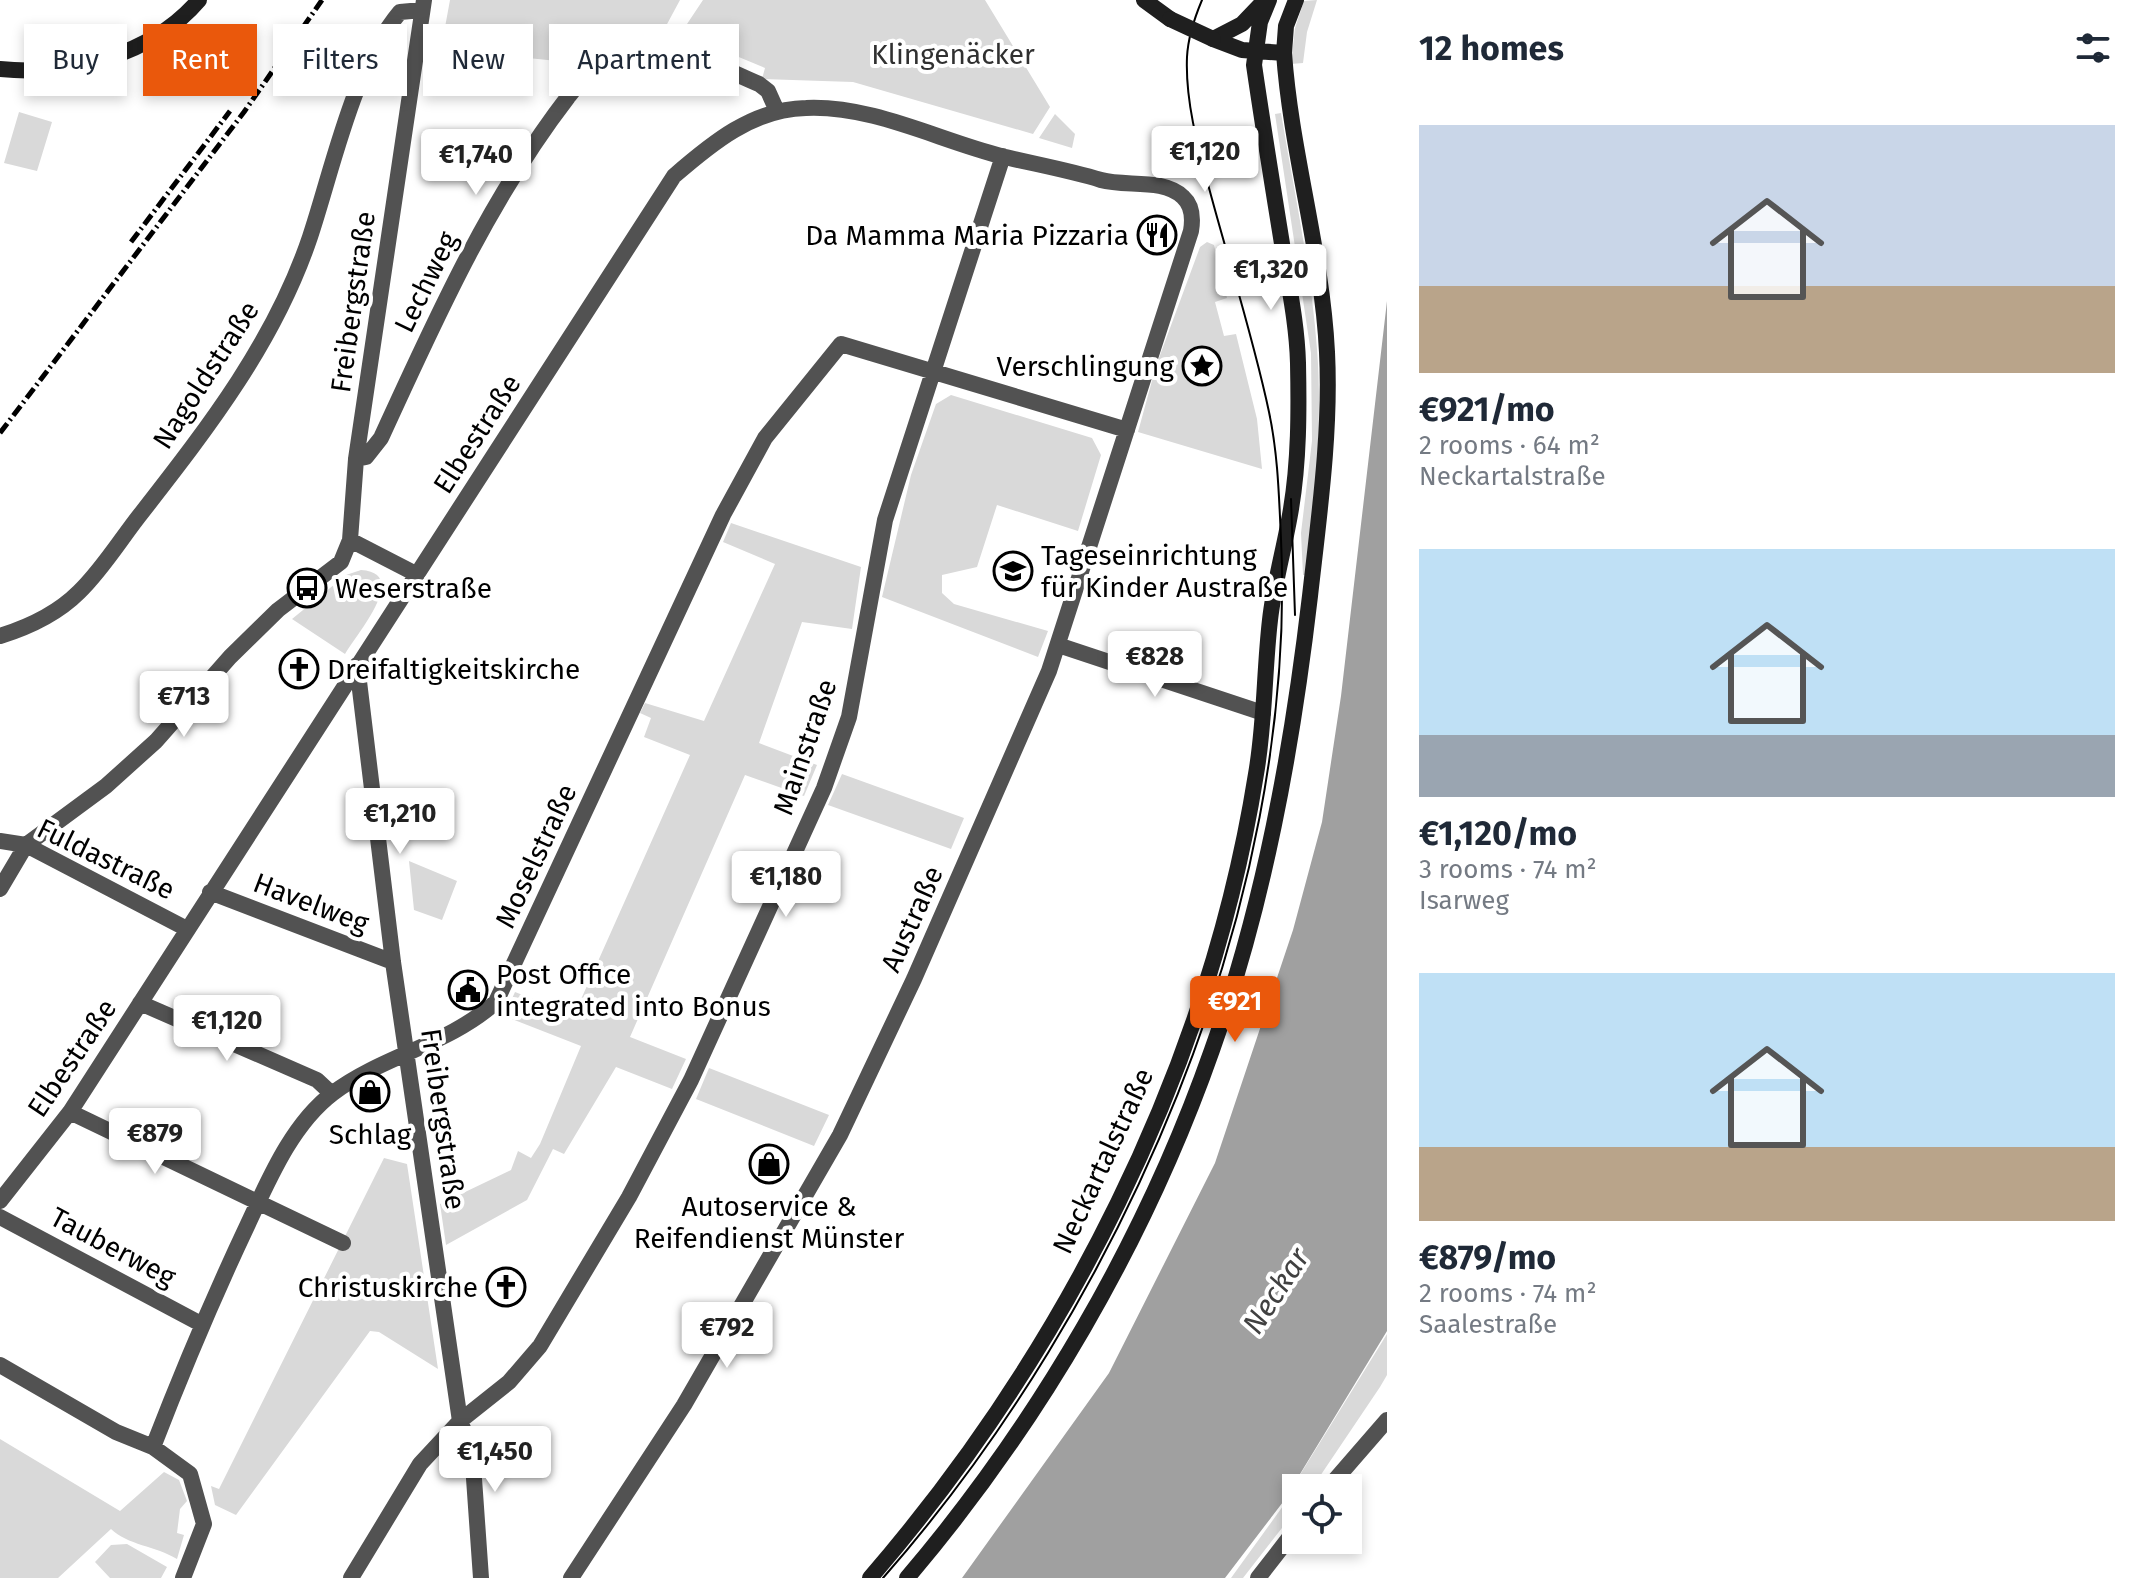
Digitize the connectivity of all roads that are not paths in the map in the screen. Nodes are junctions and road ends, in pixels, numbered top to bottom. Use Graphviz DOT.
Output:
graph roads {
  1 [pos="199,0"];
  2 [pos="1144,0"];
  3 [pos="1267,0"];
  4 [pos="1296,0"];
  5 [pos="423,5"];
  6 [pos="1213,39"];
  7 [pos="1255,51"];
  8 [pos="1284,53"];
  9 [pos="0,69"];
  10 [pos="777,111"];
  11 [pos="1003,156"];
  12 [pos="1191,231"];
  13 [pos="935,374"];
  14 [pos="1127,430"];
  15 [pos="356,459"];
  16 [pos="350,540"];
  17 [pos="416,574"];
  18 [pos="0,636"];
  19 [pos="1058,645"];
  20 [pos="357,665"];
  21 [pos="1263,713"];
  22 [pos="0,841"];
  23 [pos="26,845"];
  24 [pos="0,889"];
  25 [pos="210,892"];
  26 [pos="187,929"];
  27 [pos="393,962"];
  28 [pos="140,1003"];
  29 [pos="407,1052"];
  30 [pos="332,1094"];
  31 [pos="70,1112"];
  32 [pos="0,1201"];
  33 [pos="258,1204"];
  34 [pos="0,1217"];
  35 [pos="343,1243"];
  36 [pos="201,1324"];
  37 [pos="0,1365"];
  38 [pos="1387,1420"];
  39 [pos="460,1421"];
  40 [pos="153,1447"];
  41 [pos="1340,1474"];
  42 [pos="1282,1547"];
  43 [pos="183,1578"];
  44 [pos="351,1578"];
  45 [pos="481,1578"];
  46 [pos="571,1578"];
  47 [pos="870,1578"];
  48 [pos="907,1578"];
  49 [pos="1258,1578"];
  1 -- 9 [label="main road"];
  2 -- 6 [label="main road, bridge"];
  3 -- 6 [label="main road"];
  3 -- 7 [label="main road, Neckartalstraße"];
  4 -- 8 [label="main road, Neckartalstraße"];
  5 -- 15 [label="street, Freibergstraße"];
  5 -- 18 [label="street, Nagoldstraße"];
  6 -- 7 [label="main road"];
  7 -- 8 [label="main road"];
  7 -- 21 [label="main road, Neckartalstraße"];
  8 -- 48 [label="main road, Neckartalstraße"];
  10 -- 11 [label="street, Elbestraße"];
  10 -- 15 [label="street, Lechweg"];
  10 -- 17 [label="street, Elbestraße"];
  11 -- 12 [label="street, Elbestraße"];
  11 -- 13 [label="street, Mainstraße"];
  12 -- 14 [label="street, Austraße"];
  13 -- 14 [label="street, Moselstraße"];
  13 -- 29 [label="street, Moselstraße"];
  13 -- 39 [label="street, Mainstraße"];
  14 -- 19 [label="street, Austraße"];
  15 -- 16 [label="street, Freibergstraße"];
  16 -- 17 [label="street"];
  16 -- 23 [label="street"];
  17 -- 20 [label="street, Elbestraße"];
  19 -- 21 [label="street"];
  19 -- 46 [label="street, Austraße"];
  20 -- 25 [label="street, Elbestraße"];
  20 -- 27 [label="street, Freibergstraße"];
  21 -- 47 [label="main road, Neckartalstraße"];
  22 -- 23 [label="street, Fuldastraße"];
  23 -- 24 [label="street"];
  23 -- 26 [label="street, Fuldastraße"];
  25 -- 26 [label="street, Elbestraße"];
  25 -- 27 [label="street, Havelweg"];
  26 -- 28 [label="street, Elbestraße"];
  27 -- 29 [label="street, Freibergstraße"];
  28 -- 30 [label="street"];
  28 -- 31 [label="street, Elbestraße"];
  29 -- 30 [label="street, Moselstraße"];
  29 -- 39 [label="street, Freibergstraße"];
  30 -- 33 [label="street, Moselstraße"];
  31 -- 32 [label="street, Elbestraße"];
  31 -- 33 [label="street"];
  33 -- 35 [label="street"];
  33 -- 36 [label="street, Moselstraße"];
  34 -- 36 [label="street, Tauberweg"];
  36 -- 40 [label="street, Moselstraße"];
  37 -- 40 [label="street"];
  38 -- 41 [label="street"];
  39 -- 44 [label="street, Mainstraße"];
  39 -- 45 [label="street, Freibergstraße"];
  40 -- 43 [label="street"];
  42 -- 49 [label="street"];
}
